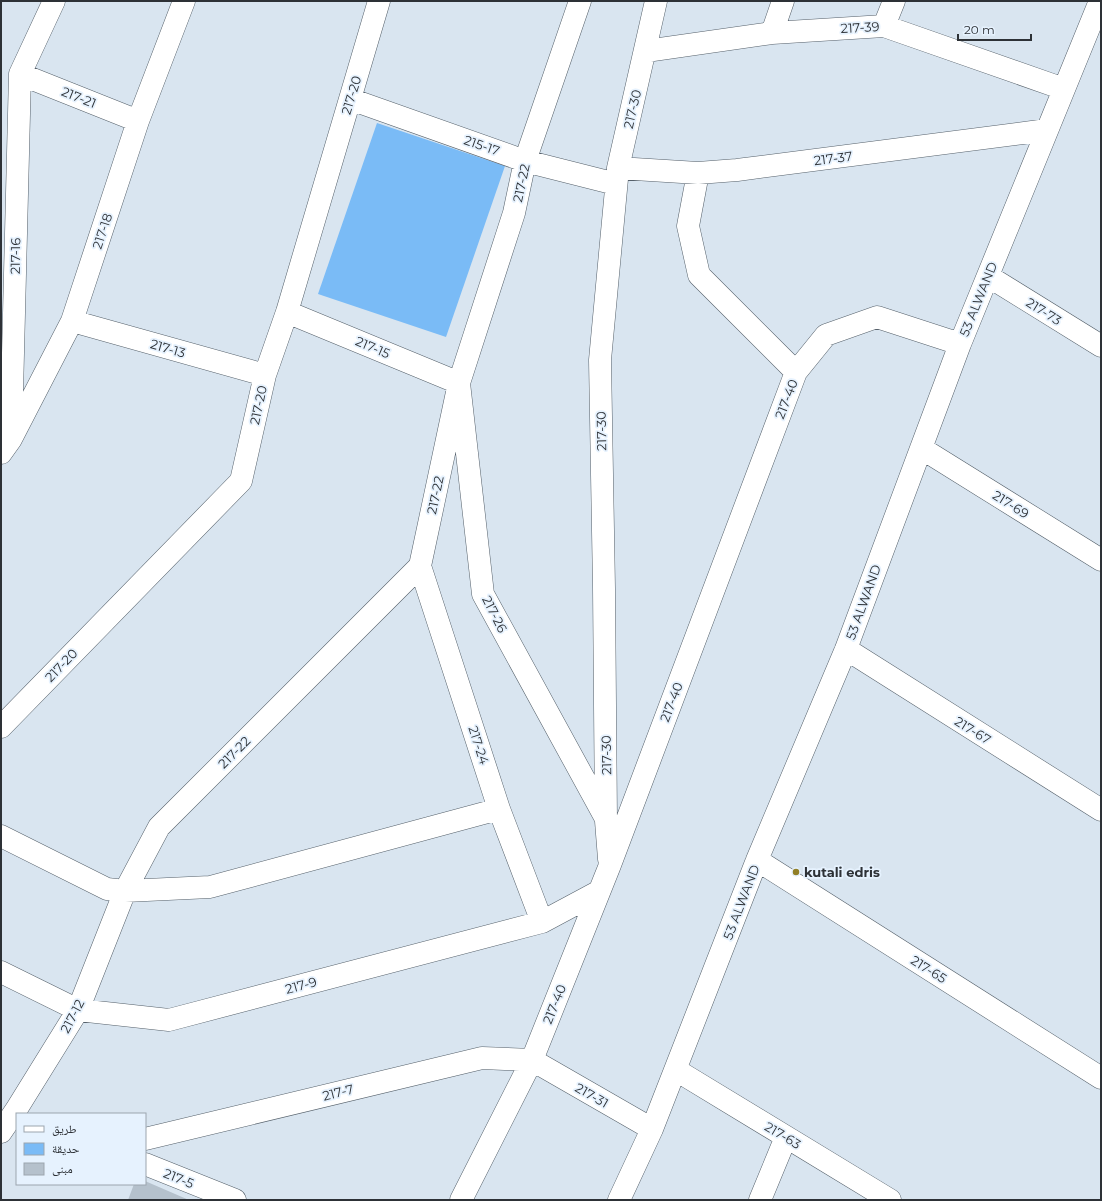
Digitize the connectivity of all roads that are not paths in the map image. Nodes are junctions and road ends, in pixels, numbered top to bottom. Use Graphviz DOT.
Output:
graph roads {
  1 [pos="54,1"];
  2 [pos="184,1"];
  3 [pos="379,1"];
  4 [pos="580,1"];
  5 [pos="656,1"];
  6 [pos="783,1"];
  7 [pos="894,1"];
  8 [pos="1100,1"];
  9 [pos="884,26"];
  10 [pos="772,33"];
  11 [pos="646,51"];
  12 [pos="20,74"];
  13 [pos="1064,89"];
  14 [pos="350,99"];
  15 [pos="138,121"];
  16 [pos="1047,130"];
  17 [pos="525,161"];
  18 [pos="698,173"];
  19 [pos="617,176"];
  20 [pos="988,276"];
  21 [pos="287,312"];
  22 [pos="72,321"];
  23 [pos="960,344"];
  24 [pos="1101,346"];
  25 [pos="796,372"];
  26 [pos="264,375"];
  27 [pos="459,383"];
  28 [pos="6,446"];
  29 [pos="921,448"];
  30 [pos="1101,560"];
  31 [pos="420,566"];
  32 [pos="846,649"];
  33 [pos="1,727"];
  34 [pos="500,809"];
  35 [pos="1101,810"];
  36 [pos="615,824"];
  37 [pos="1,836"];
  38 [pos="757,860"];
  39 [pos="610,865"];
  40 [pos="125,891"];
  41 [pos="598,892"];
  42 [pos="542,922"];
  43 [pos="1,972"];
  44 [pos="78,1010"];
  45 [pos="532,1060"];
  46 [pos="676,1070"];
  47 [pos="1101,1078"];
  48 [pos="14,1109"];
  49 [pos="652,1129"];
  50 [pos="1,1132"];
  51 [pos="786,1137"];
  52 [pos="146,1139"];
  53 [pos="146,1164"];
  54 [pos="235,1200"];
  55 [pos="461,1200"];
  56 [pos="619,1200"];
  57 [pos="760,1200"];
  58 [pos="890,1200"];
  1 -- 12 [label="street"];
  2 -- 15 [label="street, 217-18"];
  3 -- 14 [label="street, 217-20"];
  4 -- 17 [label="street, 217-22"];
  5 -- 11 [label="street, 217-30"];
  6 -- 10 [label="street"];
  7 -- 9 [label="street"];
  8 -- 13 [label="street, 53 ALWAND"];
  9 -- 10 [label="street, 217-39"];
  9 -- 13 [label="street, 217-39"];
  10 -- 11 [label="street, 217-39"];
  11 -- 19 [label="street, 217-30"];
  12 -- 15 [label="street, 217-21"];
  12 -- 28 [label="street, 217-16"];
  13 -- 16 [label="street, 53 ALWAND"];
  14 -- 17 [label="street, 215-17"];
  14 -- 21 [label="street, 217-20"];
  15 -- 22 [label="street, 217-18"];
  16 -- 18 [label="street, 217-37"];
  16 -- 20 [label="street, 53 ALWAND"];
  17 -- 19 [label="street, 215-17"];
  17 -- 27 [label="street, 217-22"];
  18 -- 19 [label="street, 217-37"];
  18 -- 25 [label="street"];
  19 -- 36 [label="street, 217-30"];
  20 -- 23 [label="street, 53 ALWAND"];
  20 -- 24 [label="street, 217-73"];
  21 -- 26 [label="street, 217-20"];
  21 -- 27 [label="street, 217-15"];
  22 -- 26 [label="street, 217-13"];
  22 -- 28 [label="street, 217-18"];
  23 -- 25 [label="street, 217-40"];
  23 -- 29 [label="street, 53 ALWAND"];
  25 -- 36 [label="street, 217-40"];
  26 -- 33 [label="street, 217-20"];
  27 -- 31 [label="street, 217-22"];
  27 -- 36 [label="street, 217-26"];
  29 -- 30 [label="street, 217-69"];
  29 -- 32 [label="street, 53 ALWAND"];
  31 -- 34 [label="street, 217-24"];
  31 -- 40 [label="street, 217-22"];
  32 -- 35 [label="street, 217-67"];
  32 -- 38 [label="street, 53 ALWAND"];
  34 -- 40 [label="street"];
  34 -- 42 [label="street, 217-24"];
  36 -- 39 [label="street, 217-30"];
  37 -- 40 [label="street"];
  38 -- 46 [label="street, 53 ALWAND"];
  38 -- 47 [label="street, 217-65"];
  39 -- 41 [label="street, 217-40"];
  40 -- 44 [label="street, 217-12"];
  41 -- 42 [label="street, 217-9"];
  41 -- 45 [label="street, 217-40"];
  42 -- 44 [label="street, 217-9"];
  43 -- 44 [label="street, 217-9"];
  44 -- 48 [label="street, 217-12"];
  45 -- 49 [label="street, 217-31"];
  45 -- 52 [label="street, 217-7"];
  45 -- 55 [label="street, 217-40"];
  46 -- 49 [label="street, 53 ALWAND"];
  46 -- 51 [label="street, 217-63"];
  48 -- 50 [label="street, 217-12"];
  49 -- 56 [label="street, 53 ALWAND"];
  51 -- 57 [label="street"];
  51 -- 58 [label="street, 217-63"];
  53 -- 54 [label="street, 217-5"];
}
